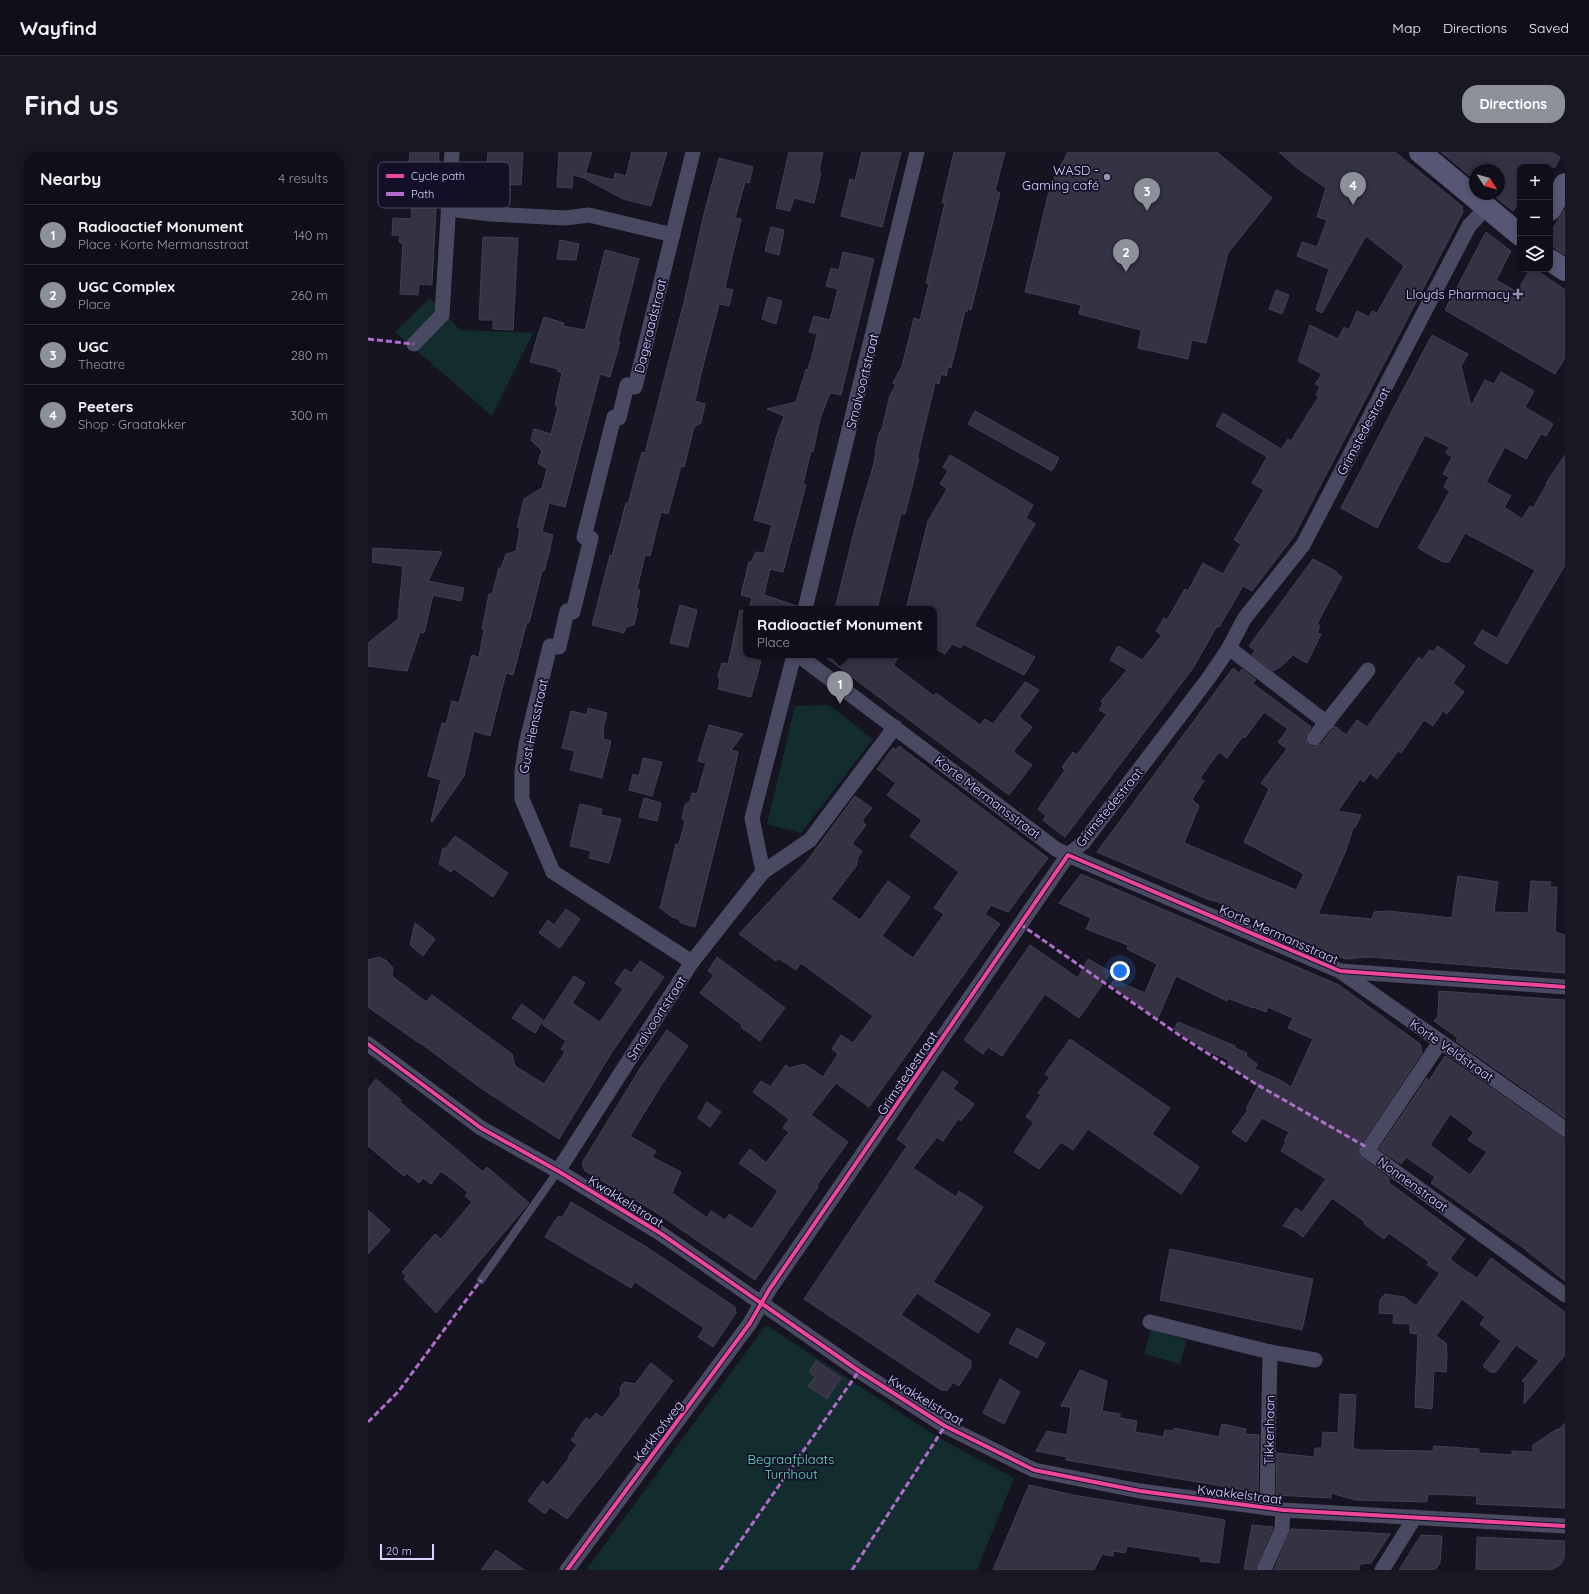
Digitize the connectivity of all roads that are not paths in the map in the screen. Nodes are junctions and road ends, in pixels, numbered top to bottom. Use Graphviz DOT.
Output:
graph roads {
  1 [pos="452,152"];
  2 [pos="693,152"];
  3 [pos="918,152"];
  4 [pos="1420,152"];
  5 [pos="451,162"];
  6 [pos="1565,184"];
  7 [pos="1553,205"];
  8 [pos="1486,207"];
  9 [pos="448,208"];
  10 [pos="1517,233"];
  11 [pos="673,235"];
  12 [pos="1553,262"];
  13 [pos="1565,270"];
  14 [pos="414,344"];
  15 [pos="591,506"];
  16 [pos="806,606"];
  17 [pos="1228,648"];
  18 [pos="793,658"];
  19 [pos="802,658"];
  20 [pos="1368,670"];
  21 [pos="1327,724"];
  22 [pos="895,727"];
  23 [pos="1314,738"];
  24 [pos="1068,855"];
  25 [pos="763,872"];
  26 [pos="692,962"];
  27 [pos="1340,972"];
  28 [pos="1565,987"];
  29 [pos="1440,1042"];
  30 [pos="368,1044"];
  31 [pos="1565,1129"];
  32 [pos="558,1171"];
  33 [pos="481,1280"];
  34 [pos="1565,1295"];
  35 [pos="762,1303"];
  36 [pos="1150,1322"];
  37 [pos="1270,1352"];
  38 [pos="1315,1360"];
  39 [pos="1267,1508"];
  40 [pos="1283,1510"];
  41 [pos="1415,1518"];
  42 [pos="1565,1526"];
  43 [pos="567,1570"];
  44 [pos="1264,1570"];
  45 [pos="1382,1570"];
  1 -- 5 [label="street"];
  2 -- 11 [label="street, Dageraadstraat"];
  3 -- 16 [label="street, Smalvoortstraat"];
  4 -- 8 [label="street"];
  6 -- 7 [label="street"];
  8 -- 10 [label="street"];
  8 -- 17 [label="street, Grimstedestraat"];
  9 -- 11 [label="street"];
  9 -- 14 [label="street"];
  11 -- 15 [label="street, Dageraadstraat"];
  12 -- 13 [label="street"];
  15 -- 26 [label="street, Gust Hensstraat"];
  17 -- 21 [label="street"];
  17 -- 24 [label="street, Grimstedestraat"];
  18 -- 25 [label="street"];
  19 -- 22 [label="street, Korte Mermansstraat"];
  20 -- 21 [label="street"];
  21 -- 23 [label="street"];
  22 -- 24 [label="street, Korte Mermansstraat"];
  22 -- 25 [label="street, Smalvoortstraat"];
  24 -- 27 [label="street, Korte Mermansstraat"];
  24 -- 35 [label="street, Grimstedestraat"];
  25 -- 26 [label="street, Smalvoortstraat"];
  26 -- 32 [label="street, Smalvoortstraat"];
  27 -- 28 [label="street, Korte Mermansstraat"];
  27 -- 29 [label="street, Korte Veldstraat"];
  29 -- 31 [label="street, Korte Veldstraat"];
  29 -- 34 [label="street, Nonnenstraat"];
  30 -- 32 [label="street, Kwakkelstraat"];
  32 -- 33 [label="lane"];
  32 -- 35 [label="street, Kwakkelstraat"];
  35 -- 39 [label="street, Kwakkelstraat"];
  35 -- 43 [label="street, Kerkhofweg"];
  36 -- 37 [label="street"];
  37 -- 38 [label="street"];
  37 -- 39 [label="street, Tikkenhaan"];
  39 -- 40 [label="street, Kwakkelstraat"];
  40 -- 41 [label="street, Kwakkelstraat"];
  40 -- 44 [label="street"];
  41 -- 42 [label="street, Kwakkelstraat"];
  41 -- 45 [label="street"];
}
